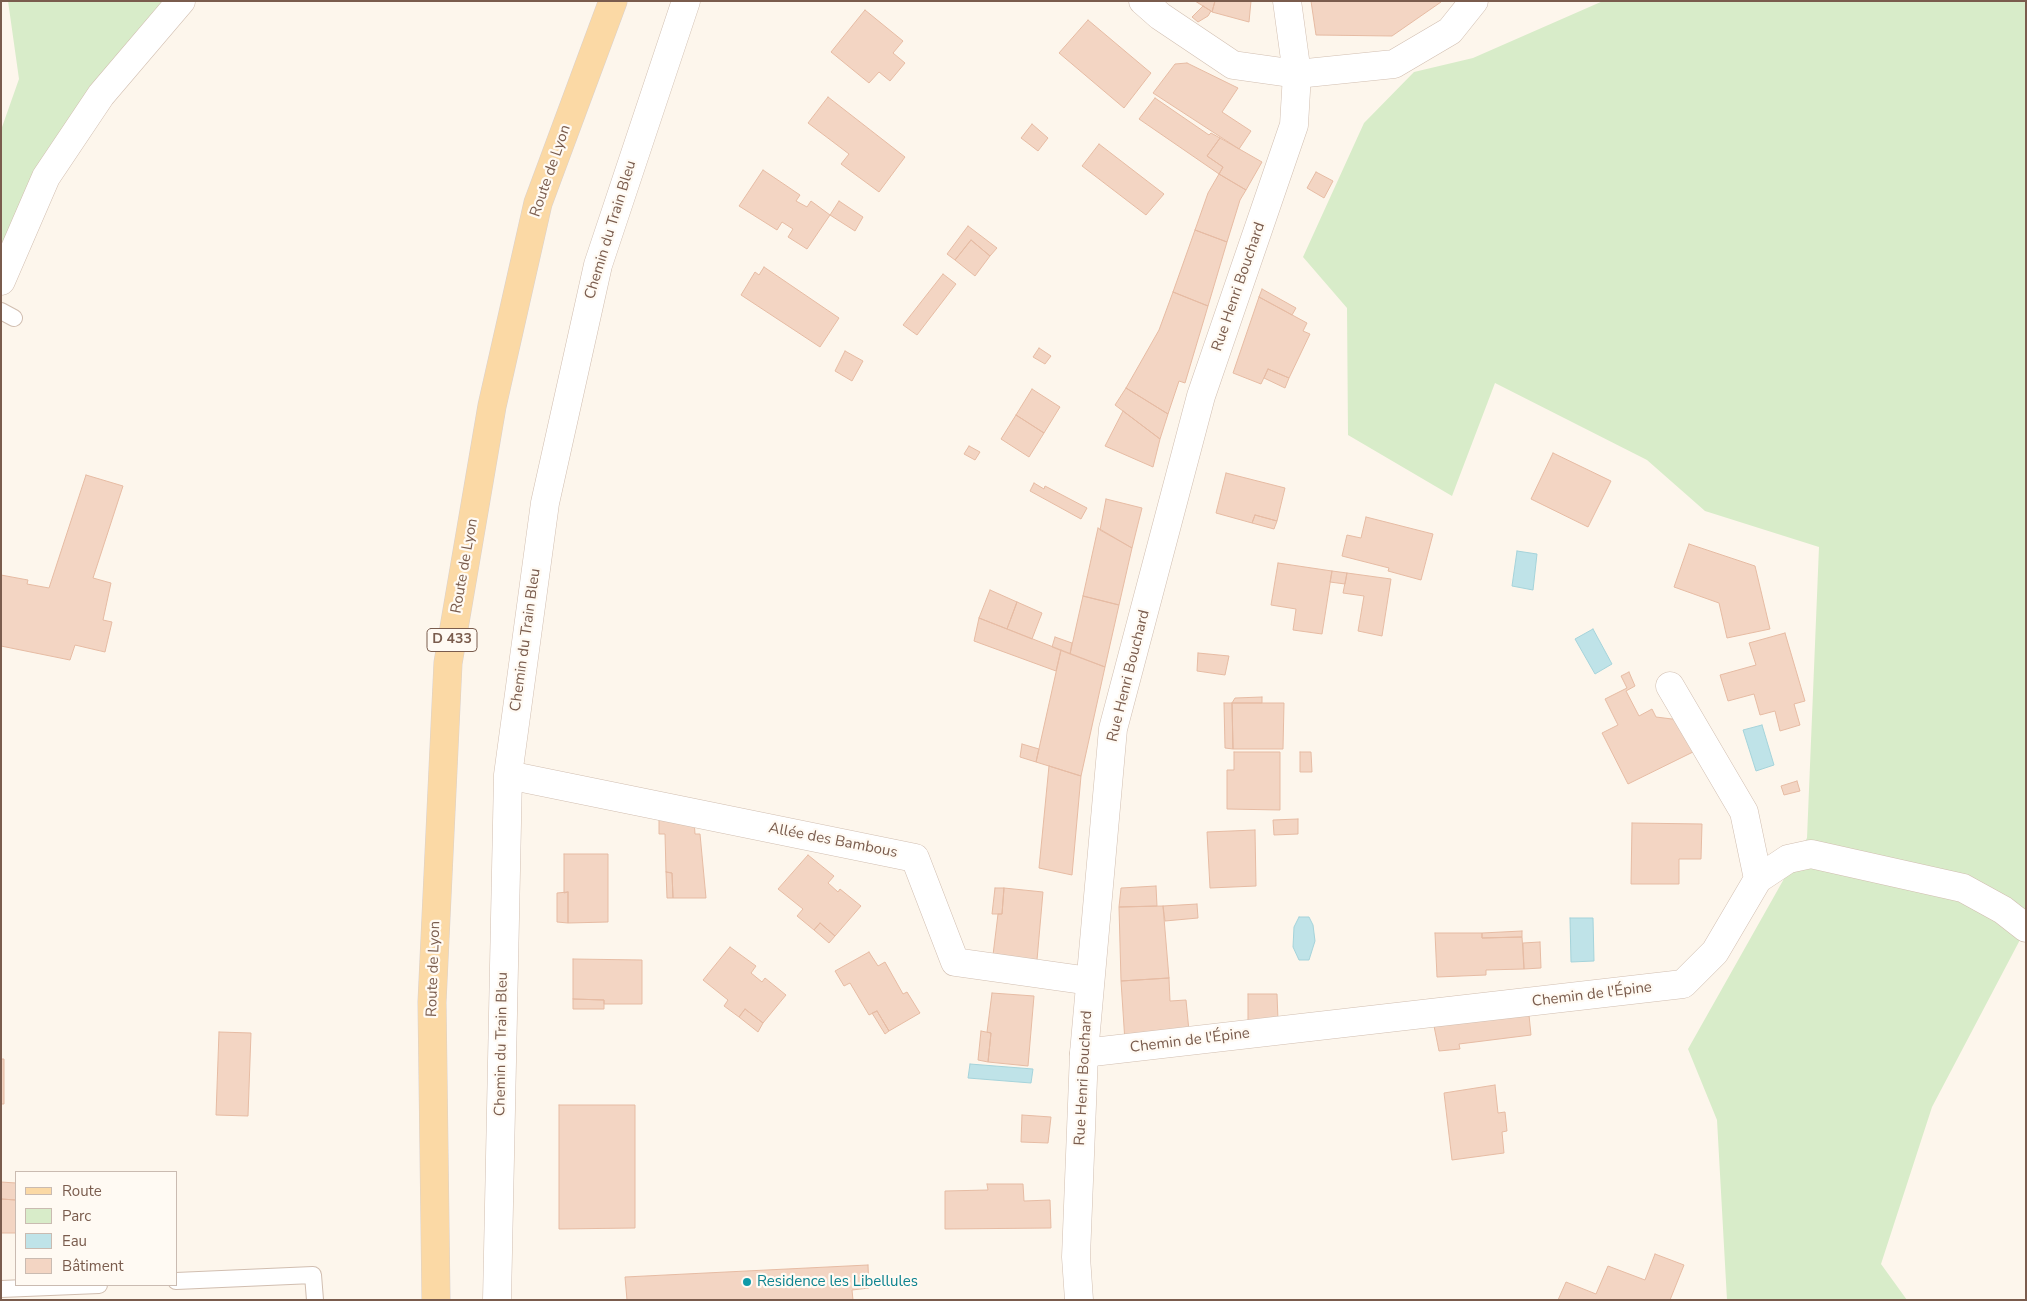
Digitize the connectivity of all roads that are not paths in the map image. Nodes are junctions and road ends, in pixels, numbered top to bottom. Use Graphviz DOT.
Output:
graph roads {
  1 [pos="181,1"];
  2 [pos="613,1"];
  3 [pos="686,1"];
  4 [pos="1143,1"];
  5 [pos="1287,1"];
  6 [pos="1474,1"];
  7 [pos="1297,74"];
  8 [pos="1,280"];
  9 [pos="1670,686"];
  10 [pos="508,775"];
  11 [pos="1758,879"];
  12 [pos="2026,928"];
  13 [pos="1090,981"];
  14 [pos="1084,1053"];
  15 [pos="178,1281"];
  16 [pos="75,1286"];
  17 [pos="1,1289"];
  18 [pos="315,1300"];
  19 [pos="436,1300"];
  20 [pos="497,1300"];
  21 [pos="1079,1300"];
  1 -- 8 [label="street"];
  2 -- 19 [label="main road, Route de Lyon / D 433"];
  3 -- 10 [label="street, Chemin du Train Bleu"];
  4 -- 7 [label="street"];
  5 -- 7 [label="street, Rue Henri Bouchard"];
  6 -- 7 [label="street"];
  7 -- 13 [label="street, Rue Henri Bouchard"];
  9 -- 11 [label="street"];
  10 -- 13 [label="street, Allée des Bambous"];
  10 -- 20 [label="street, Chemin du Train Bleu"];
  11 -- 12 [label="street, Chemin de l'Épine"];
  11 -- 14 [label="street, Chemin de l'Épine"];
  13 -- 14 [label="street, Rue Henri Bouchard"];
  14 -- 21 [label="street, Rue Henri Bouchard"];
  15 -- 18 [label="lane"];
  16 -- 17 [label="lane"];
}
